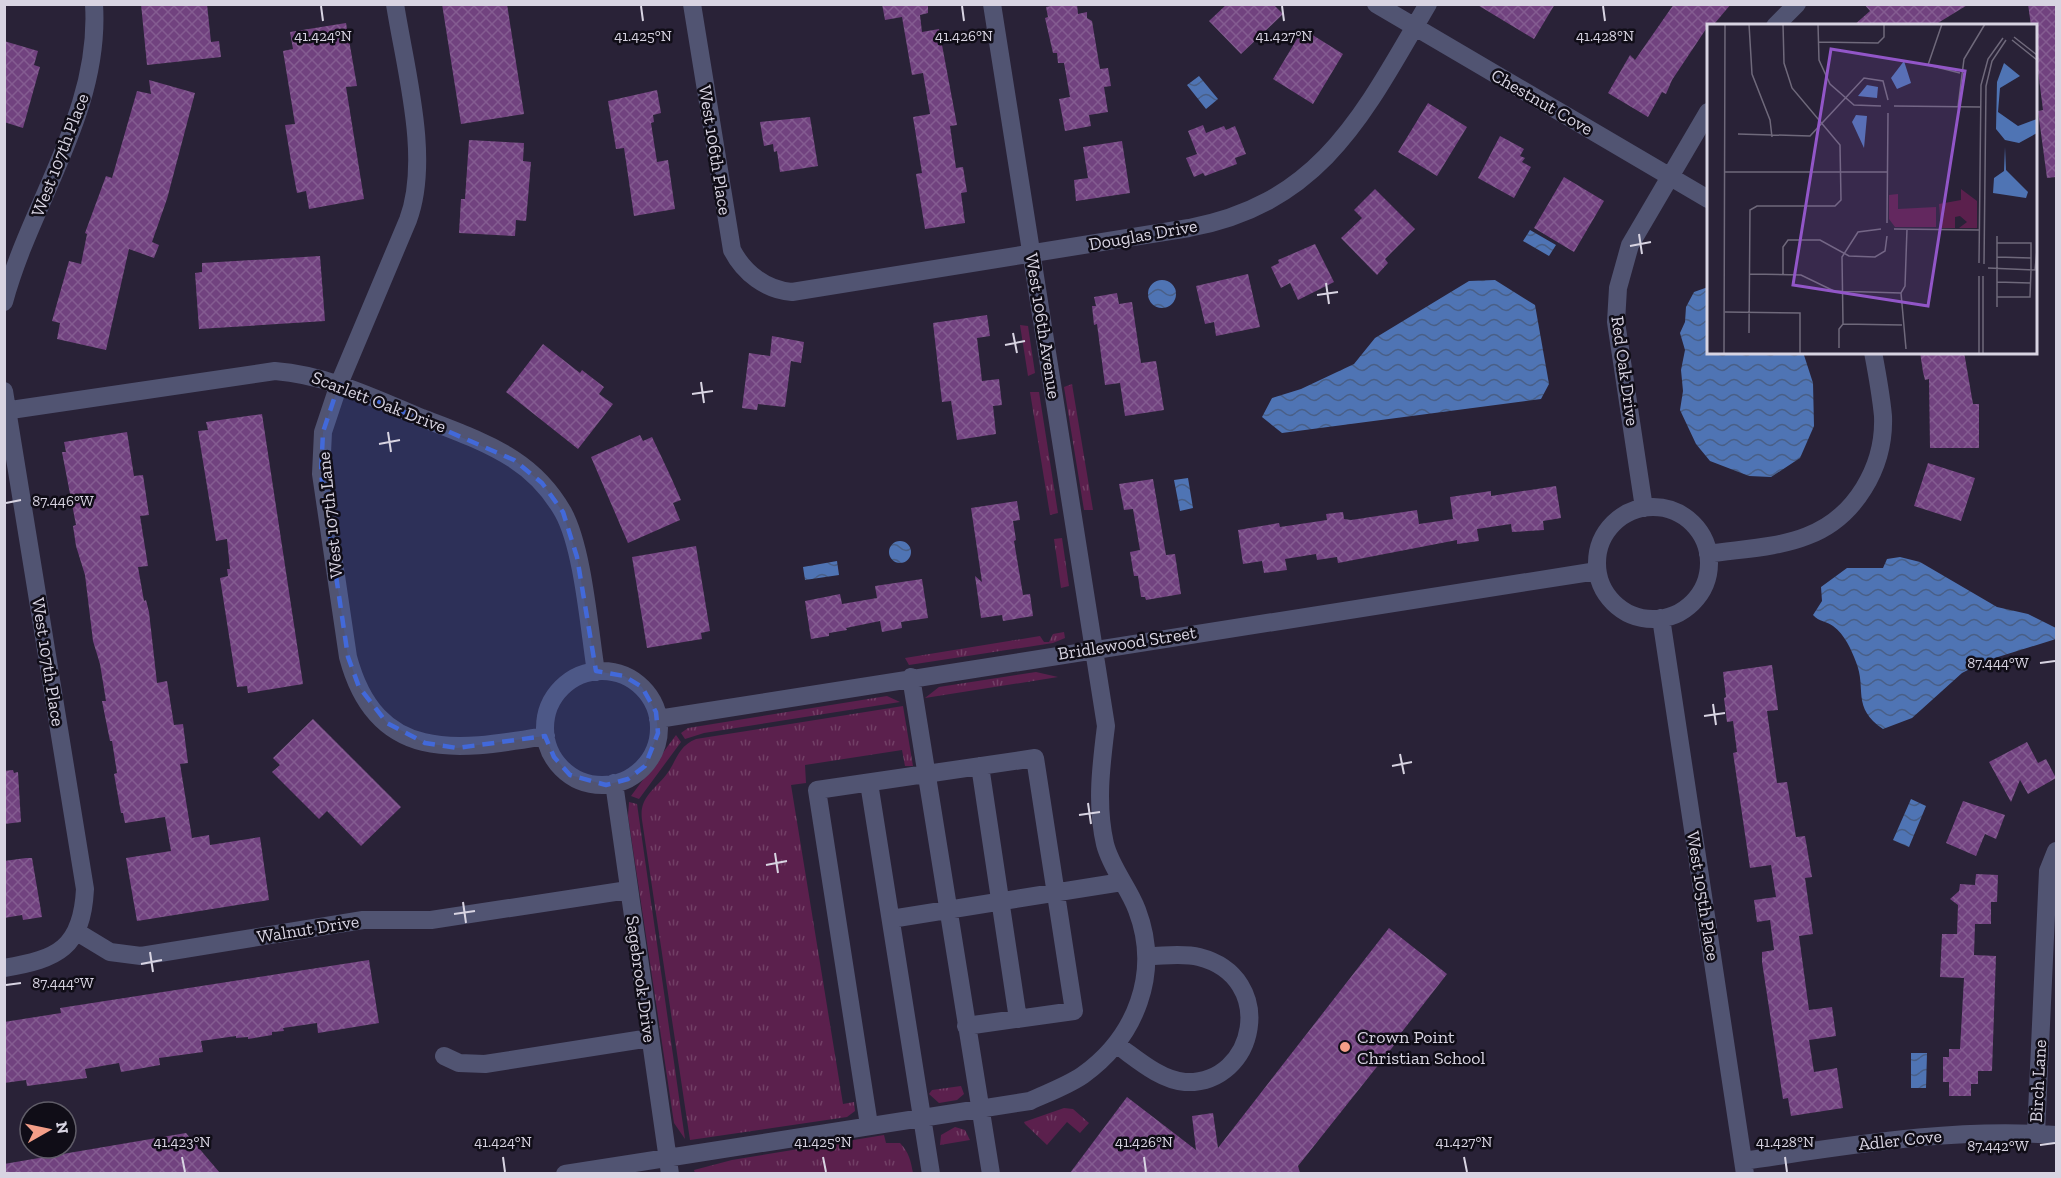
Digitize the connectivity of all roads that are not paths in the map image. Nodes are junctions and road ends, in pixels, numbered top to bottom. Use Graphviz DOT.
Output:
graph roads {
  1 [pos="94,4"];
  2 [pos="395,4"];
  3 [pos="692,4"];
  4 [pos="992,4"];
  5 [pos="1376,4"];
  6 [pos="1428,4"];
  7 [pos="1797,4"];
  8 [pos="1777,24"];
  9 [pos="1415,28"];
  10 [pos="1707,114"];
  11 [pos="1670,177"];
  12 [pos="1707,198"];
  13 [pos="1032,254"];
  14 [pos="762,283"];
  15 [pos="4,302"];
  16 [pos="1873,354"];
  17 [pos="339,384"];
  18 [pos="4,392"];
  19 [pos="6,411"];
  20 [pos="1644,508"];
  21 [pos="1708,554"];
  22 [pos="1597,570"];
  23 [pos="1661,618"];
  24 [pos="1093,648"];
  25 [pos="596,672"];
  26 [pos="911,677"];
  27 [pos="658,719"];
  28 [pos="546,736"];
  29 [pos="980,766"];
  30 [pos="926,774"];
  31 [pos="614,783"];
  32 [pos="869,783"];
  33 [pos="2056,851"];
  34 [pos="1122,882"];
  35 [pos="628,890"];
  36 [pos="1056,893"];
  37 [pos="1000,902"];
  38 [pos="947,910"];
  39 [pos="891,919"];
  40 [pos="77,932"];
  41 [pos="1148,956"];
  42 [pos="4,968"];
  43 [pos="1018,1019"];
  44 [pos="966,1026"];
  45 [pos="650,1038"];
  46 [pos="1117,1045"];
  47 [pos="444,1056"];
  48 [pos="980,1109"];
  49 [pos="921,1117"];
  50 [pos="869,1125"];
  51 [pos="2036,1134"];
  52 [pos="2056,1135"];
  53 [pos="669,1166"];
  54 [pos="1744,1167"];
  55 [pos="565,1173"];
  56 [pos="931,1173"];
  57 [pos="991,1173"];
  1 -- 15 [label="street, West 107th Place"];
  2 -- 17 [label="street, West 107th Lane"];
  3 -- 14 [label="street, West 106th Place"];
  4 -- 13 [label="street, West 106th Avenue"];
  5 -- 9 [label="street, Chestnut Cove"];
  6 -- 9 [label="street, Douglas Drive"];
  7 -- 8 [label="street"];
  9 -- 11 [label="street, Chestnut Cove"];
  9 -- 13 [label="street, Douglas Drive"];
  10 -- 11 [label="street, Red Oak Drive"];
  11 -- 12 [label="street, Chestnut Cove"];
  11 -- 20 [label="street, Red Oak Drive"];
  13 -- 14 [label="street, Douglas Drive"];
  13 -- 24 [label="street, West 106th Avenue"];
  16 -- 21 [label="street"];
  17 -- 19 [label="street, Scarlett Oak Drive"];
  17 -- 25 [label="street, Scarlett Oak Drive"];
  17 -- 28 [label="street, West 107th Lane"];
  18 -- 19 [label="street, West 107th Place"];
  19 -- 40 [label="street, West 107th Place"];
  20 -- 21 [label="street"];
  20 -- 22 [label="street"];
  21 -- 23 [label="street"];
  22 -- 23 [label="street"];
  22 -- 24 [label="street, Bridlewood Street"];
  23 -- 54 [label="street, West 105th Place"];
  24 -- 26 [label="street, Bridlewood Street"];
  24 -- 34 [label="street, West 106th Avenue"];
  25 -- 27 [label="street"];
  25 -- 28 [label="street"];
  26 -- 27 [label="street, Bridlewood Street"];
  26 -- 30 [label="street"];
  27 -- 31 [label="street"];
  28 -- 31 [label="street"];
  29 -- 30 [label="street"];
  29 -- 36 [label="street"];
  29 -- 37 [label="street"];
  30 -- 32 [label="street"];
  30 -- 38 [label="street"];
  31 -- 35 [label="street, Sagebrook Drive"];
  32 -- 39 [label="street"];
  32 -- 50 [label="street"];
  33 -- 51 [label="street, Birch Lane"];
  34 -- 36 [label="street"];
  34 -- 41 [label="street, West 106th Avenue"];
  35 -- 40 [label="street, Walnut Drive"];
  35 -- 45 [label="street, Sagebrook Drive"];
  36 -- 37 [label="street"];
  36 -- 43 [label="street"];
  37 -- 38 [label="street"];
  37 -- 43 [label="street"];
  38 -- 39 [label="street"];
  38 -- 44 [label="street"];
  39 -- 49 [label="street"];
  40 -- 42 [label="street"];
  41 -- 46 [label="street"];
  41 -- 46 [label="street"];
  43 -- 44 [label="street"];
  44 -- 48 [label="street"];
  45 -- 47 [label="street"];
  45 -- 53 [label="street, Sagebrook Drive"];
  46 -- 48 [label="street"];
  48 -- 49 [label="street"];
  48 -- 57 [label="street"];
  49 -- 50 [label="street"];
  49 -- 56 [label="street"];
  50 -- 53 [label="street"];
  51 -- 52 [label="street, Adler Cove"];
  51 -- 54 [label="street, Adler Cove"];
  53 -- 55 [label="street"];
}
